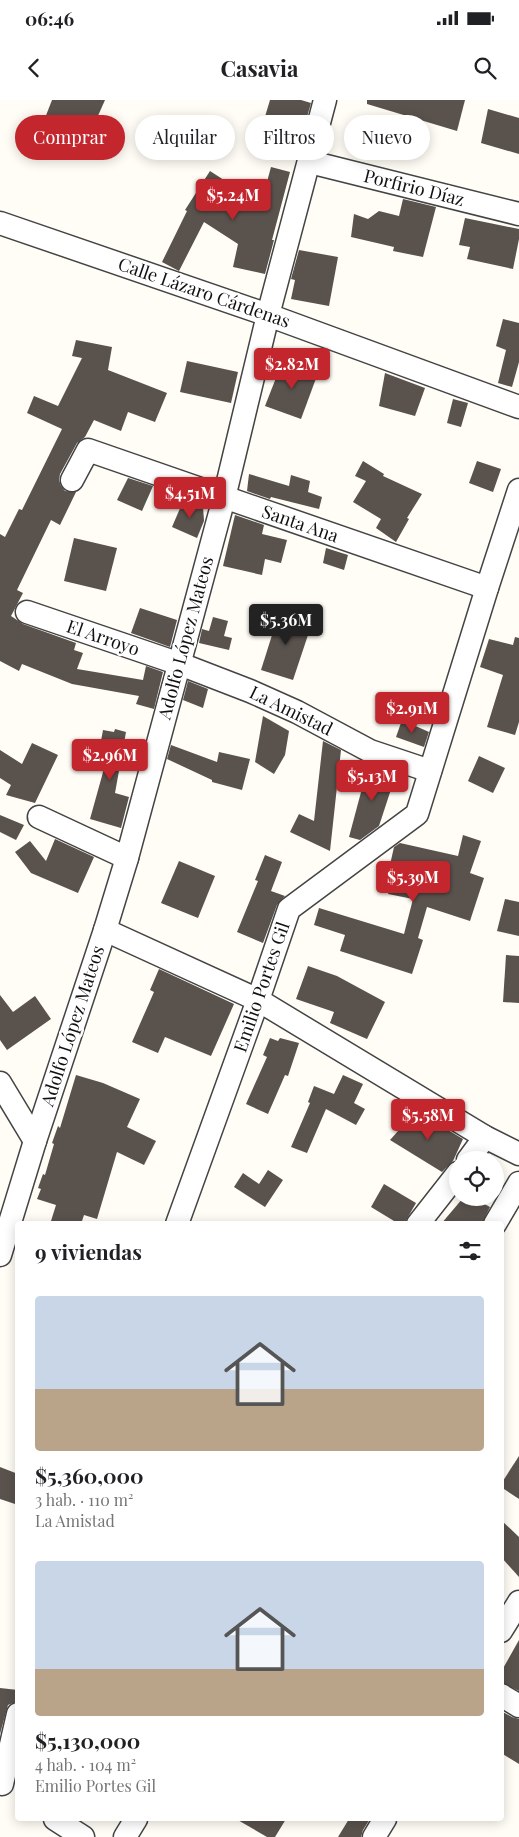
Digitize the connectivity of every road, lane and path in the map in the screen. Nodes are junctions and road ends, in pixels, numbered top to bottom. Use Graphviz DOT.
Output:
graph roads {
  1 [pos="325,100"];
  2 [pos="310,162"];
  3 [pos="519,214"];
  4 [pos="0,223"];
  5 [pos="268,315"];
  6 [pos="519,407"];
  7 [pos="72,480"];
  8 [pos="519,490"];
  9 [pos="224,498"];
  10 [pos="487,588"];
  11 [pos="27,612"];
  12 [pos="180,664"];
  13 [pos="430,771"];
  14 [pos="39,817"];
  15 [pos="126,858"];
  16 [pos="105,930"];
  17 [pos="258,1000"];
  18 [pos="0,1083"];
  19 [pos="486,1137"];
  20 [pos="35,1141"];
  21 [pos="475,1151"];
  22 [pos="519,1154"];
  23 [pos="449,1184"];
  24 [pos="519,1184"];
  25 [pos="178,1221"];
  26 [pos="420,1221"];
  27 [pos="497,1221"];
  28 [pos="2,1242"];
  29 [pos="519,1602"];
  30 [pos="504,1626"];
  31 [pos="504,1697"];
  32 [pos="519,1706"];
  33 [pos="15,1732"];
  34 [pos="6,1787"];
  35 [pos="58,1821"];
  36 [pos="135,1821"];
  37 [pos="384,1821"];
  38 [pos="83,1837"];
  39 [pos="125,1837"];
  40 [pos="374,1837"];
  1 -- 2 [label="street, Adolfo López Mateos"];
  2 -- 3 [label="street, Porfirio Díaz"];
  2 -- 5 [label="street, Adolfo López Mateos"];
  4 -- 5 [label="street, Calle Lázaro Cárdenas"];
  5 -- 6 [label="street, Calle Lázaro Cárdenas"];
  5 -- 9 [label="street, Adolfo López Mateos"];
  7 -- 9 [label="street, Santa Ana"];
  8 -- 10 [label="street, Emilio Portes Gil"];
  9 -- 10 [label="street, Santa Ana"];
  9 -- 12 [label="street, Adolfo López Mateos"];
  10 -- 13 [label="street, Emilio Portes Gil"];
  11 -- 12 [label="street, El Arroyo"];
  12 -- 13 [label="street, La Amistad"];
  12 -- 15 [label="street, Adolfo López Mateos"];
  13 -- 17 [label="street, Emilio Portes Gil"];
  14 -- 15 [label="street"];
  15 -- 16 [label="street, Adolfo López Mateos"];
  16 -- 17 [label="street"];
  16 -- 20 [label="street, Adolfo López Mateos"];
  17 -- 19 [label="street"];
  17 -- 25 [label="street, Emilio Portes Gil"];
  18 -- 20 [label="street"];
  19 -- 21 [label="street"];
  19 -- 22 [label="street"];
  20 -- 28 [label="street, Adolfo López Mateos"];
  23 -- 26 [label="street"];
  24 -- 27 [label="street"];
  29 -- 30 [label="street"];
  31 -- 32 [label="street"];
  33 -- 34 [label="street"];
  35 -- 38 [label="street"];
  36 -- 39 [label="street"];
  37 -- 40 [label="street"];
}
